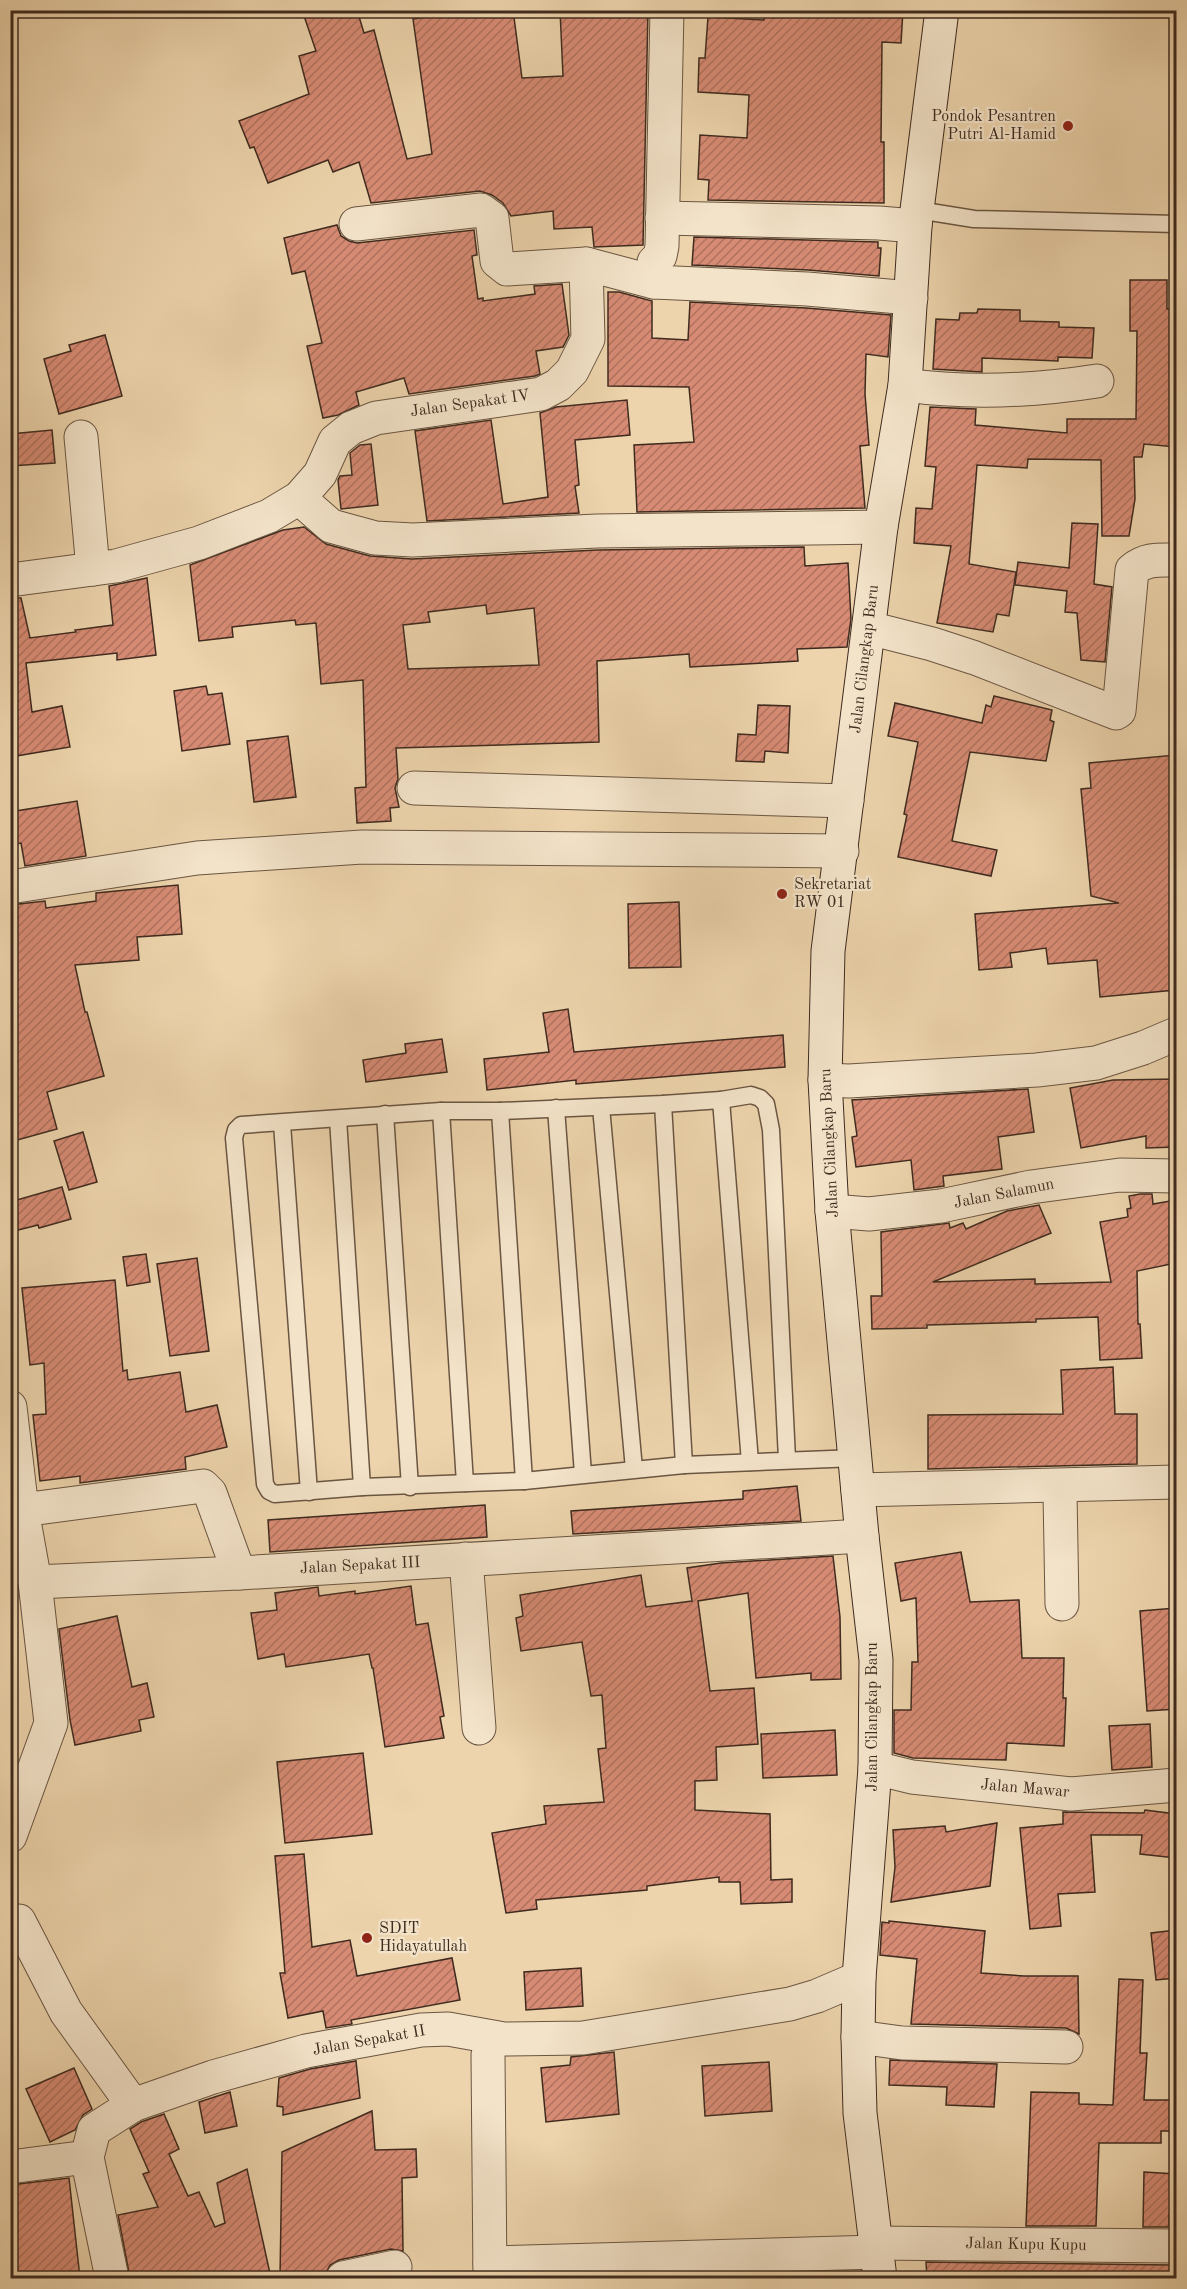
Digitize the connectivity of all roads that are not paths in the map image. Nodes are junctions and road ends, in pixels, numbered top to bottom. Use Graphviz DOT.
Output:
graph roads {
  1 [pos="667,10"];
  2 [pos="942,10"];
  3 [pos="662,218"];
  4 [pos="916,218"];
  5 [pos="356,224"];
  6 [pos="1176,224"];
  7 [pos="586,264"];
  8 [pos="654,282"];
  9 [pos="911,298"];
  10 [pos="1097,381"];
  11 [pos="905,385"];
  12 [pos="81,437"];
  13 [pos="299,498"];
  14 [pos="881,527"];
  15 [pos="1176,561"];
  16 [pos="93,569"];
  17 [pos="10,580"];
  18 [pos="869,628"];
  19 [pos="414,789"];
  20 [pos="848,801"];
  21 [pos="842,851"];
  22 [pos="10,887"];
  23 [pos="1176,1034"];
  24 [pos="825,1080"];
  25 [pos="721,1100"];
  26 [pos="663,1104"];
  27 [pos="601,1107"];
  28 [pos="556,1108"];
  29 [pos="441,1111"];
  30 [pos="500,1111"];
  31 [pos="385,1114"];
  32 [pos="338,1119"];
  33 [pos="282,1124"];
  34 [pos="1176,1176"];
  35 [pos="832,1211"];
  36 [pos="10,1407"];
  37 [pos="787,1459"];
  38 [pos="750,1462"];
  39 [pos="684,1465"];
  40 [pos="634,1469"];
  41 [pos="583,1474"];
  42 [pos="524,1480"];
  43 [pos="1176,1482"];
  44 [pos="465,1483"];
  45 [pos="857,1483"];
  46 [pos="362,1487"];
  47 [pos="410,1487"];
  48 [pos="1176,1491"];
  49 [pos="309,1492"];
  50 [pos="1060,1493"];
  51 [pos="16,1512"];
  52 [pos="862,1536"];
  53 [pos="466,1559"];
  54 [pos="238,1573"];
  55 [pos="34,1582"];
  56 [pos="1062,1604"];
  57 [pos="479,1728"];
  58 [pos="876,1768"];
  59 [pos="1176,1785"];
  60 [pos="10,1836"];
  61 [pos="19,1921"];
  62 [pos="859,1978"];
  63 [pos="858,2037"];
  64 [pos="1066,2047"];
  65 [pos="488,2055"];
  66 [pos="133,2105"];
  67 [pos="87,2157"];
  68 [pos="10,2167"];
  69 [pos="1176,2246"];
  70 [pos="877,2258"];
  71 [pos="395,2267"];
  72 [pos="490,2271"];
  73 [pos="112,2278"];
  74 [pos="343,2278"];
  1 -- 3 [label="street"];
  2 -- 4 [label="street, Jalan Cilangkap Baru"];
  3 -- 4 [label="street"];
  3 -- 8 [label="street"];
  4 -- 6 [label="lane"];
  4 -- 9 [label="street, Jalan Cilangkap Baru"];
  5 -- 7 [label="street"];
  7 -- 8 [label="street"];
  7 -- 13 [label="street, Jalan Sepakat IV"];
  8 -- 9 [label="street"];
  9 -- 11 [label="street, Jalan Cilangkap Baru"];
  10 -- 11 [label="street"];
  11 -- 14 [label="street, Jalan Cilangkap Baru"];
  12 -- 16 [label="street"];
  13 -- 14 [label="street"];
  13 -- 16 [label="street, Jalan Sepakat IV"];
  14 -- 18 [label="street, Jalan Cilangkap Baru"];
  15 -- 18 [label="street"];
  16 -- 17 [label="street, Jalan Sepakat IV"];
  18 -- 20 [label="street, Jalan Cilangkap Baru"];
  19 -- 20 [label="street"];
  20 -- 21 [label="street, Jalan Cilangkap Baru"];
  21 -- 22 [label="street"];
  21 -- 24 [label="street, Jalan Cilangkap Baru"];
  23 -- 24 [label="street"];
  24 -- 35 [label="street, Jalan Cilangkap Baru"];
  25 -- 26 [label="lane"];
  25 -- 37 [label="lane"];
  25 -- 38 [label="lane"];
  26 -- 27 [label="lane"];
  26 -- 39 [label="lane"];
  27 -- 28 [label="lane"];
  27 -- 40 [label="lane"];
  28 -- 30 [label="lane"];
  28 -- 41 [label="lane"];
  29 -- 30 [label="lane"];
  29 -- 31 [label="lane"];
  29 -- 44 [label="lane"];
  30 -- 42 [label="lane"];
  31 -- 32 [label="lane"];
  31 -- 47 [label="lane"];
  32 -- 33 [label="lane"];
  32 -- 46 [label="lane"];
  33 -- 49 [label="lane"];
  33 -- 49 [label="lane"];
  34 -- 35 [label="street, Jalan Salamun"];
  35 -- 45 [label="street, Jalan Cilangkap Baru"];
  36 -- 51 [label="street"];
  37 -- 38 [label="lane"];
  37 -- 45 [label="lane"];
  38 -- 39 [label="lane"];
  39 -- 40 [label="lane"];
  40 -- 41 [label="lane"];
  41 -- 42 [label="lane"];
  42 -- 44 [label="lane"];
  43 -- 45 [label="street"];
  44 -- 47 [label="lane"];
  45 -- 50 [label="street"];
  45 -- 52 [label="street, Jalan Cilangkap Baru"];
  46 -- 47 [label="lane"];
  46 -- 49 [label="lane"];
  48 -- 50 [label="street"];
  50 -- 56 [label="street"];
  51 -- 54 [label="street"];
  51 -- 55 [label="street"];
  52 -- 53 [label="street, Jalan Sepakat III"];
  52 -- 58 [label="street, Jalan Cilangkap Baru"];
  53 -- 54 [label="street, Jalan Sepakat III"];
  53 -- 57 [label="street"];
  54 -- 55 [label="street, Jalan Sepakat III"];
  55 -- 60 [label="street"];
  58 -- 59 [label="street, Jalan Mawar"];
  58 -- 62 [label="street, Jalan Cilangkap Baru"];
  61 -- 66 [label="street"];
  62 -- 63 [label="street, Jalan Cilangkap Baru"];
  62 -- 66 [label="street, Jalan Sepakat II"];
  63 -- 64 [label="street"];
  63 -- 70 [label="street, Jalan Cilangkap Baru"];
  65 -- 72 [label="street"];
  66 -- 67 [label="street, Jalan Sepakat II"];
  67 -- 68 [label="street"];
  67 -- 73 [label="street"];
  69 -- 70 [label="street, Jalan Kupu Kupu"];
  70 -- 72 [label="street, Jalan Kupu Kupu"];
  71 -- 74 [label="street"];
}
